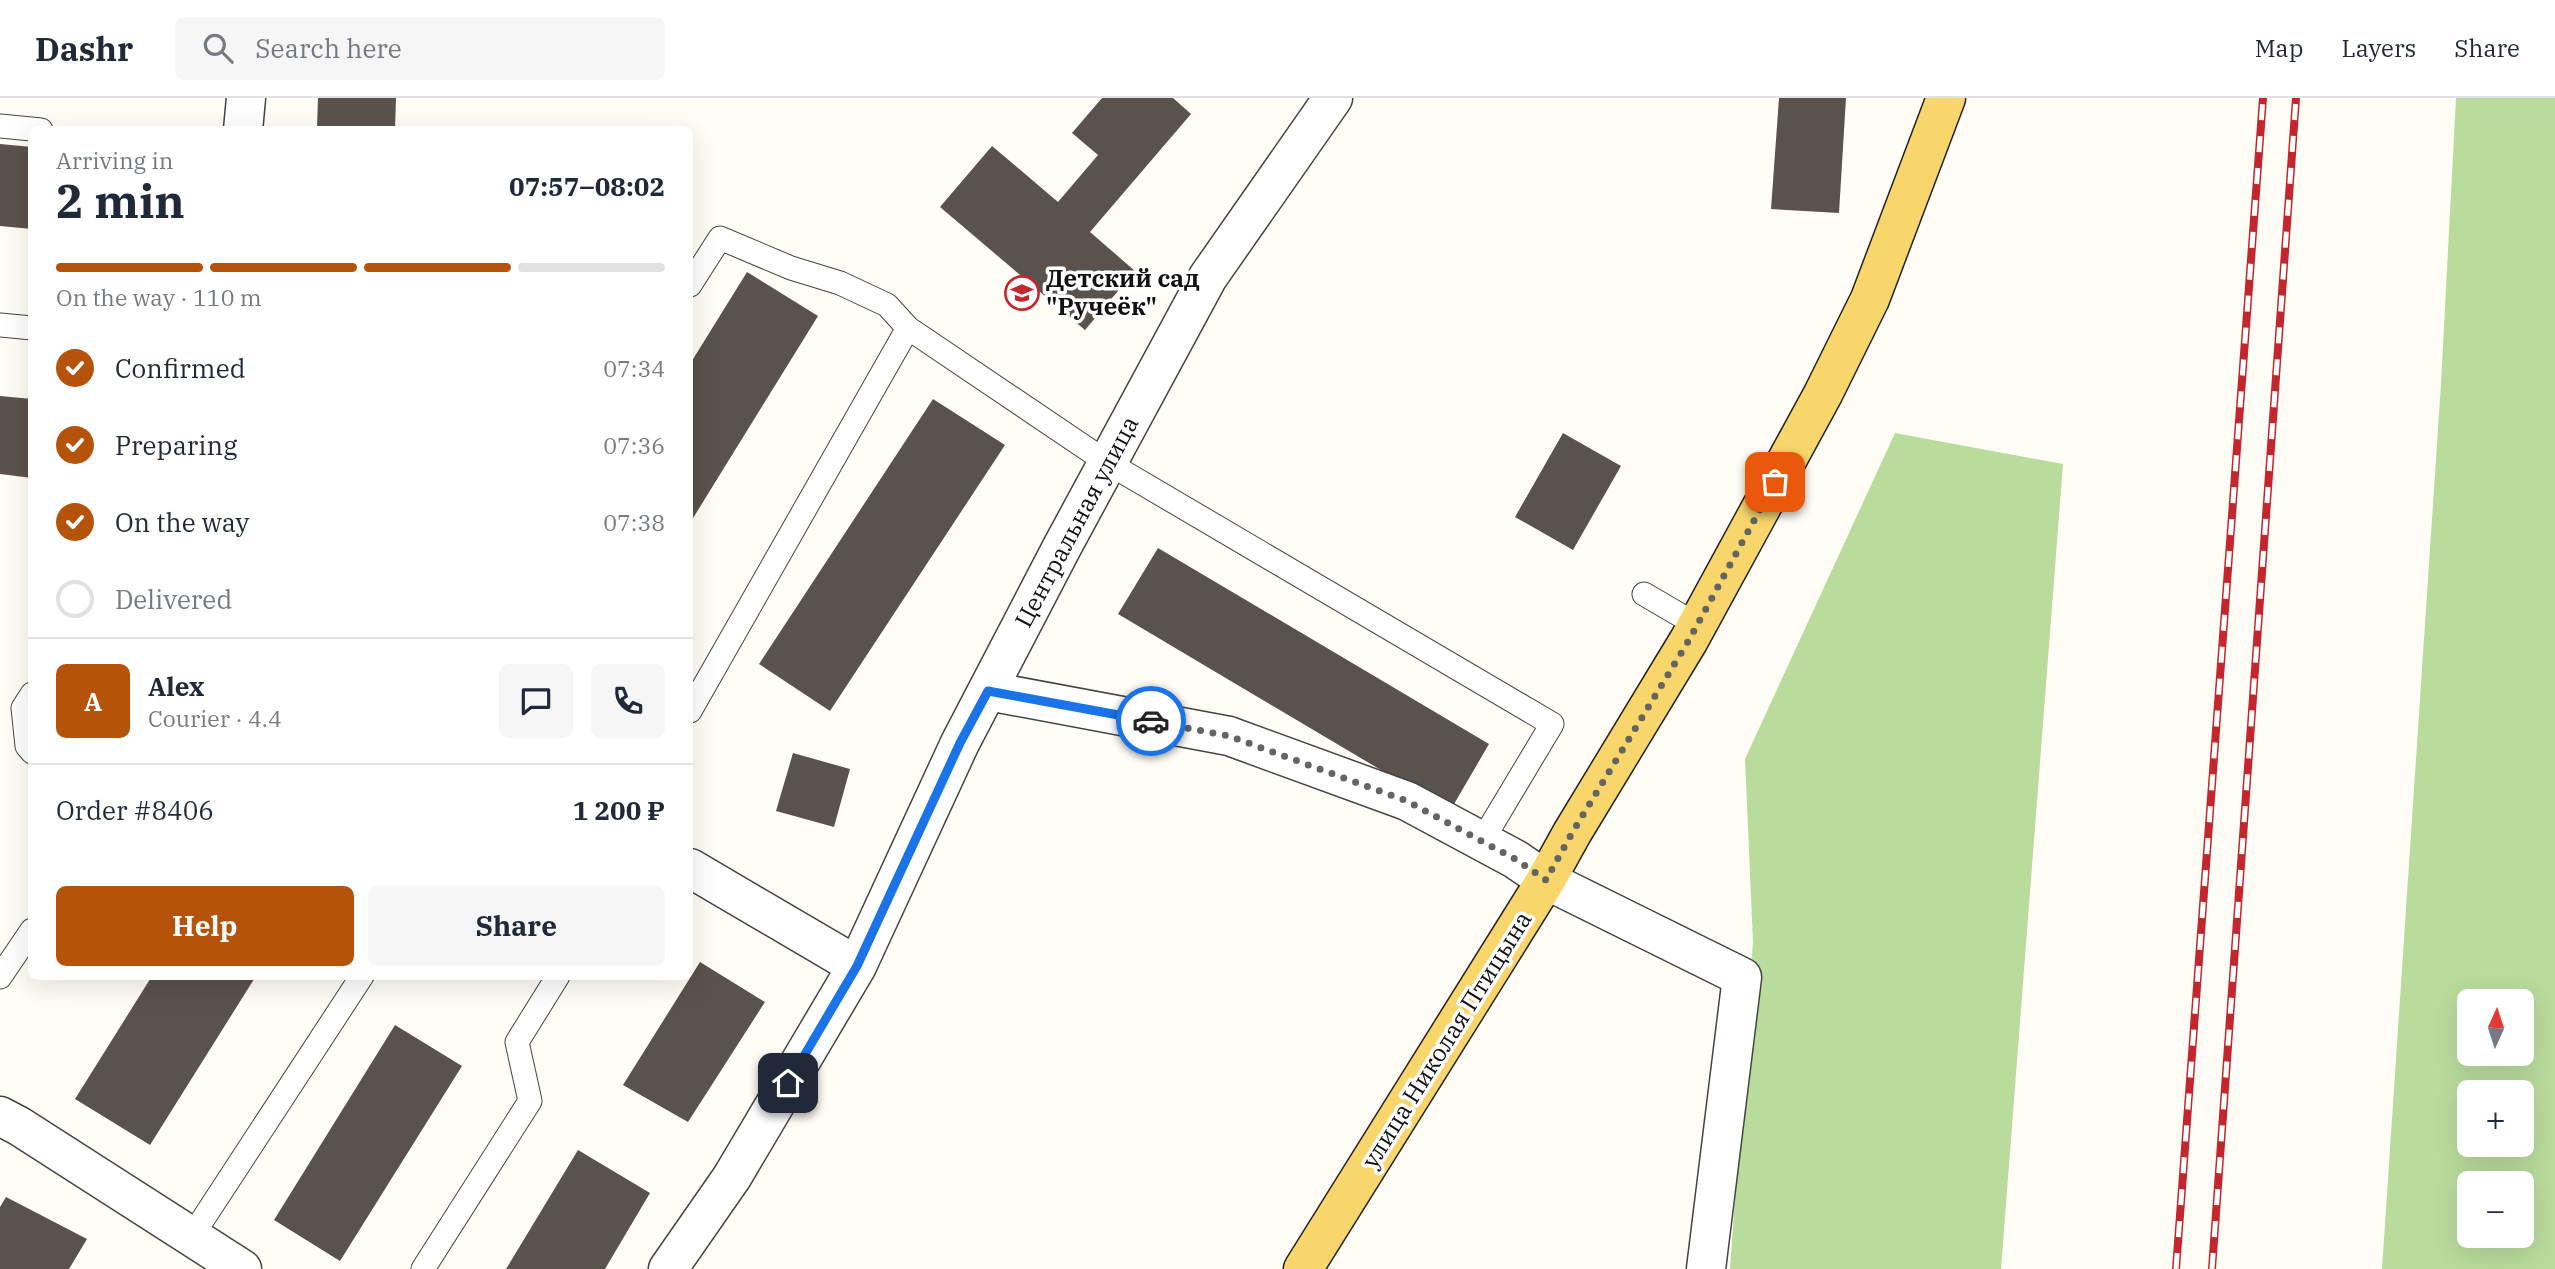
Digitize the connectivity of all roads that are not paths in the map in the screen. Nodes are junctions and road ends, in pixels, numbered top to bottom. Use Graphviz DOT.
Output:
graph roads {
  1 [pos="246,98"];
  2 [pos="1333,98"];
  3 [pos="1945,98"];
  4 [pos="0,126"];
  5 [pos="243,126"];
  6 [pos="28,129"];
  7 [pos="693,280"];
  8 [pos="0,325"];
  9 [pos="28,328"];
  10 [pos="908,328"];
  11 [pos="1108,463"];
  12 [pos="1644,594"];
  13 [pos="1697,625"];
  14 [pos="988,691"];
  15 [pos="28,700"];
  16 [pos="693,706"];
  17 [pos="28,747"];
  18 [pos="1482,841"];
  19 [pos="693,869"];
  20 [pos="1546,880"];
  21 [pos="28,936"];
  22 [pos="857,966"];
  23 [pos="0,977"];
  24 [pos="359,980"];
  25 [pos="556,980"];
  26 [pos="0,1116"];
  27 [pos="192,1236"];
  28 [pos="242,1269"];
  29 [pos="423,1269"];
  30 [pos="668,1269"];
  31 [pos="1303,1269"];
  32 [pos="1706,1269"];
  1 -- 5 [label="street"];
  2 -- 11 [label="street, Центральная улица"];
  3 -- 13 [label="main road, улица Николая Птицына"];
  4 -- 6 [label="lane"];
  7 -- 10 [label="lane"];
  8 -- 9 [label="lane"];
  10 -- 11 [label="lane"];
  10 -- 16 [label="lane"];
  11 -- 14 [label="street, Центральная улица"];
  11 -- 18 [label="lane"];
  12 -- 13 [label="lane"];
  13 -- 20 [label="main road, улица Николая Птицына"];
  14 -- 18 [label="street"];
  14 -- 22 [label="street, Центральная улица"];
  15 -- 17 [label="lane"];
  18 -- 20 [label="street"];
  19 -- 22 [label="street"];
  20 -- 31 [label="main road, улица Николая Птицына"];
  20 -- 32 [label="street"];
  21 -- 23 [label="lane"];
  22 -- 30 [label="street, Центральная улица"];
  24 -- 27 [label="lane"];
  25 -- 29 [label="lane"];
  26 -- 27 [label="street"];
  27 -- 28 [label="street"];
}
